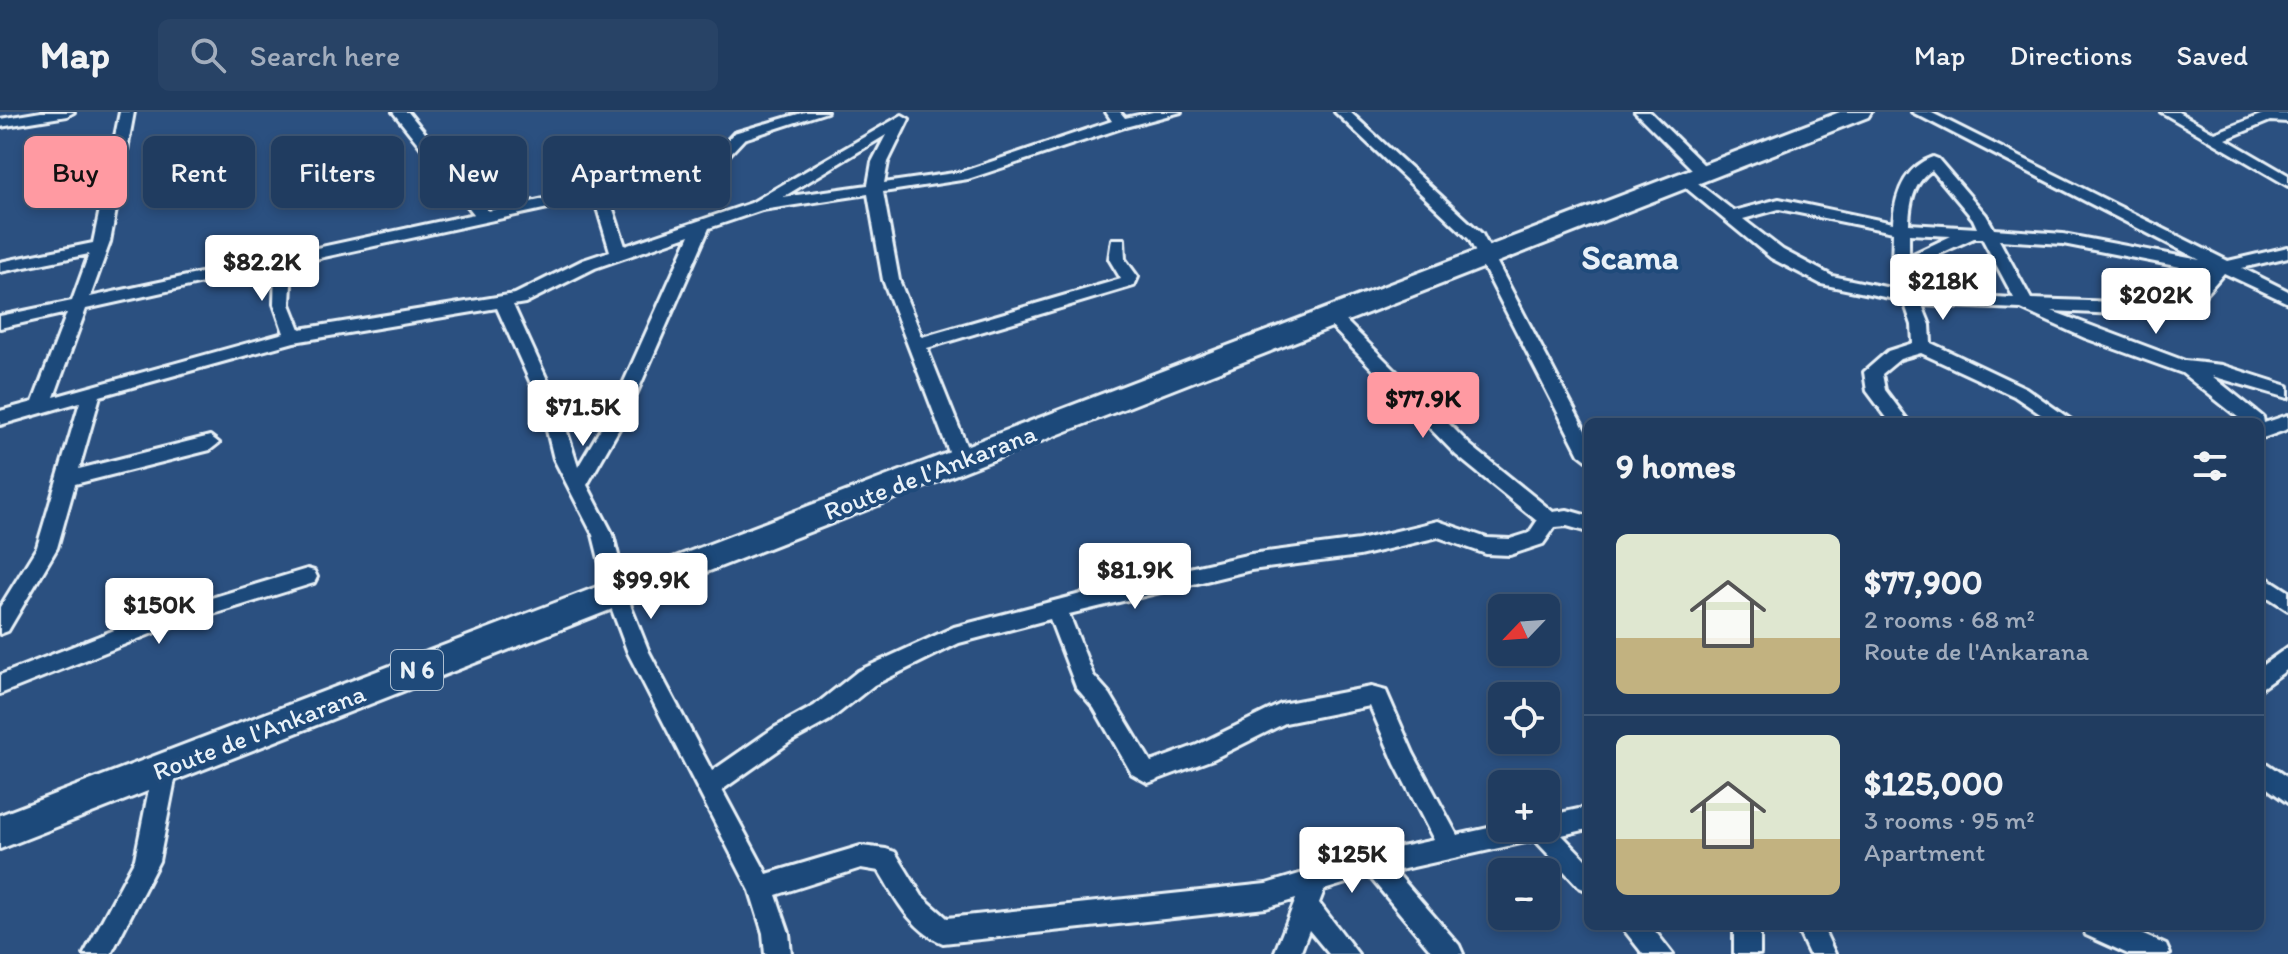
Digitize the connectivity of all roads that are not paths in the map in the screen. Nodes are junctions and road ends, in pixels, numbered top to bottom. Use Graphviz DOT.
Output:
graph roads {
  1 [pos="67,112"];
  2 [pos="127,112"];
  3 [pos="400,112"];
  4 [pos="820,112"];
  5 [pos="1174,112"];
  6 [pos="1342,112"];
  7 [pos="1642,112"];
  8 [pos="1860,112"];
  9 [pos="1919,112"];
  10 [pos="2168,112"];
  11 [pos="904,116"];
  12 [pos="1117,118"];
  13 [pos="2288,118"];
  14 [pos="0,123"];
  15 [pos="2214,139"];
  16 [pos="730,146"];
  17 [pos="1694,176"];
  18 [pos="2288,181"];
  19 [pos="875,189"];
  20 [pos="543,205"];
  21 [pos="757,206"];
  22 [pos="605,208"];
  23 [pos="1731,217"];
  24 [pos="485,218"];
  25 [pos="702,225"];
  26 [pos="1904,228"];
  27 [pos="1981,233"];
  28 [pos="1118,243"];
  29 [pos="100,247"];
  30 [pos="2288,252"];
  31 [pos="619,254"];
  32 [pos="1487,257"];
  33 [pos="284,261"];
  34 [pos="1900,266"];
  35 [pos="0,267"];
  36 [pos="2222,268"];
  37 [pos="1912,297"];
  38 [pos="2287,297"];
  39 [pos="503,302"];
  40 [pos="78,307"];
  41 [pos="2028,307"];
  42 [pos="1332,317"];
  43 [pos="0,322"];
  44 [pos="294,336"];
  45 [pos="917,345"];
  46 [pos="1922,346"];
  47 [pos="2183,367"];
  48 [pos="92,392"];
  49 [pos="2288,392"];
  50 [pos="41,406"];
  51 [pos="0,418"];
  52 [pos="1897,418"];
  53 [pos="2059,418"];
  54 [pos="2260,418"];
  55 [pos="210,443"];
  56 [pos="1584,446"];
  57 [pos="962,460"];
  58 [pos="67,479"];
  59 [pos="578,484"];
  60 [pos="1549,520"];
  61 [pos="1584,523"];
  62 [pos="307,577"];
  63 [pos="2264,584"];
  64 [pos="618,592"];
  65 [pos="2288,602"];
  66 [pos="1056,608"];
  67 [pos="0,625"];
  68 [pos="2288,656"];
  69 [pos="2264,677"];
  70 [pos="0,685"];
  71 [pos="165,769"];
  72 [pos="2264,772"];
  73 [pos="711,785"];
  74 [pos="2288,792"];
  75 [pos="1584,819"];
  76 [pos="1560,825"];
  77 [pos="0,832"];
  78 [pos="1488,841"];
  79 [pos="1553,842"];
  80 [pos="1451,848"];
  81 [pos="1374,864"];
  82 [pos="1584,875"];
  83 [pos="1315,881"];
  84 [pos="761,888"];
  85 [pos="1305,906"];
  86 [pos="1638,930"];
  87 [pos="1747,930"];
  88 [pos="1811,930"];
  89 [pos="2104,930"];
  90 [pos="97,954"];
  91 [pos="778,954"];
  92 [pos="1287,954"];
  93 [pos="1345,954"];
  94 [pos="1450,954"];
  95 [pos="1660,954"];
  96 [pos="1747,954"];
  97 [pos="1822,954"];
  98 [pos="2157,954"];
  1 -- 14 [label="street"];
  2 -- 29 [label="street"];
  3 -- 24 [label="street"];
  4 -- 16 [label="street"];
  5 -- 12 [label="street"];
  6 -- 32 [label="street"];
  7 -- 17 [label="street"];
  8 -- 17 [label="main road, Route de l'Ankarana / N 6"];
  9 -- 36 [label="street"];
  10 -- 15 [label="street"];
  11 -- 19 [label="street"];
  11 -- 21 [label="street"];
  12 -- 19 [label="street"];
  13 -- 15 [label="street"];
  15 -- 18 [label="street"];
  17 -- 23 [label="street"];
  17 -- 32 [label="main road, Route de l'Ankarana / N 6"];
  19 -- 21 [label="street"];
  19 -- 45 [label="street"];
  20 -- 24 [label="street"];
  21 -- 25 [label="street"];
  22 -- 31 [label="street"];
  23 -- 26 [label="street"];
  23 -- 37 [label="street"];
  24 -- 33 [label="street"];
  25 -- 31 [label="street"];
  25 -- 59 [label="street"];
  26 -- 27 [label="street"];
  26 -- 27 [label="street"];
  26 -- 34 [label="street"];
  27 -- 34 [label="street"];
  27 -- 36 [label="street"];
  27 -- 41 [label="street"];
  28 -- 45 [label="street"];
  29 -- 35 [label="street"];
  29 -- 40 [label="street"];
  30 -- 36 [label="street"];
  31 -- 39 [label="street"];
  32 -- 42 [label="main road, Route de l'Ankarana / N 6"];
  32 -- 56 [label="street"];
  33 -- 40 [label="street"];
  33 -- 44 [label="street"];
  34 -- 37 [label="street"];
  36 -- 38 [label="street"];
  36 -- 41 [label="street"];
  37 -- 41 [label="street"];
  37 -- 46 [label="street"];
  39 -- 44 [label="street"];
  39 -- 59 [label="street"];
  40 -- 43 [label="street"];
  40 -- 50 [label="street"];
  41 -- 47 [label="street"];
  42 -- 57 [label="main road, Route de l'Ankarana / N 6"];
  42 -- 60 [label="street"];
  44 -- 48 [label="street"];
  45 -- 57 [label="street"];
  46 -- 52 [label="street"];
  46 -- 53 [label="street"];
  47 -- 49 [label="street"];
  47 -- 54 [label="street"];
  48 -- 50 [label="street"];
  48 -- 58 [label="street"];
  50 -- 51 [label="street"];
  55 -- 58 [label="street"];
  57 -- 64 [label="main road, Route de l'Ankarana / N 6"];
  58 -- 67 [label="street"];
  59 -- 64 [label="street"];
  60 -- 61 [label="street"];
  60 -- 66 [label="street"];
  62 -- 70 [label="street"];
  63 -- 65 [label="street"];
  64 -- 71 [label="main road, Route de l'Ankarana / N 6"];
  64 -- 73 [label="street"];
  66 -- 73 [label="street"];
  66 -- 80 [label="street"];
  68 -- 69 [label="street"];
  71 -- 77 [label="main road, Route de l'Ankarana / N 6"];
  71 -- 90 [label="street"];
  72 -- 74 [label="street"];
  73 -- 84 [label="street"];
  75 -- 76 [label="street"];
  78 -- 80 [label="street"];
  79 -- 82 [label="street"];
  80 -- 81 [label="street"];
  81 -- 83 [label="street"];
  81 -- 94 [label="street"];
  83 -- 84 [label="street"];
  83 -- 85 [label="street"];
  84 -- 91 [label="street"];
  85 -- 92 [label="street"];
  85 -- 93 [label="street"];
  86 -- 95 [label="street"];
  87 -- 96 [label="street"];
  88 -- 97 [label="street"];
  89 -- 98 [label="street"];
}
